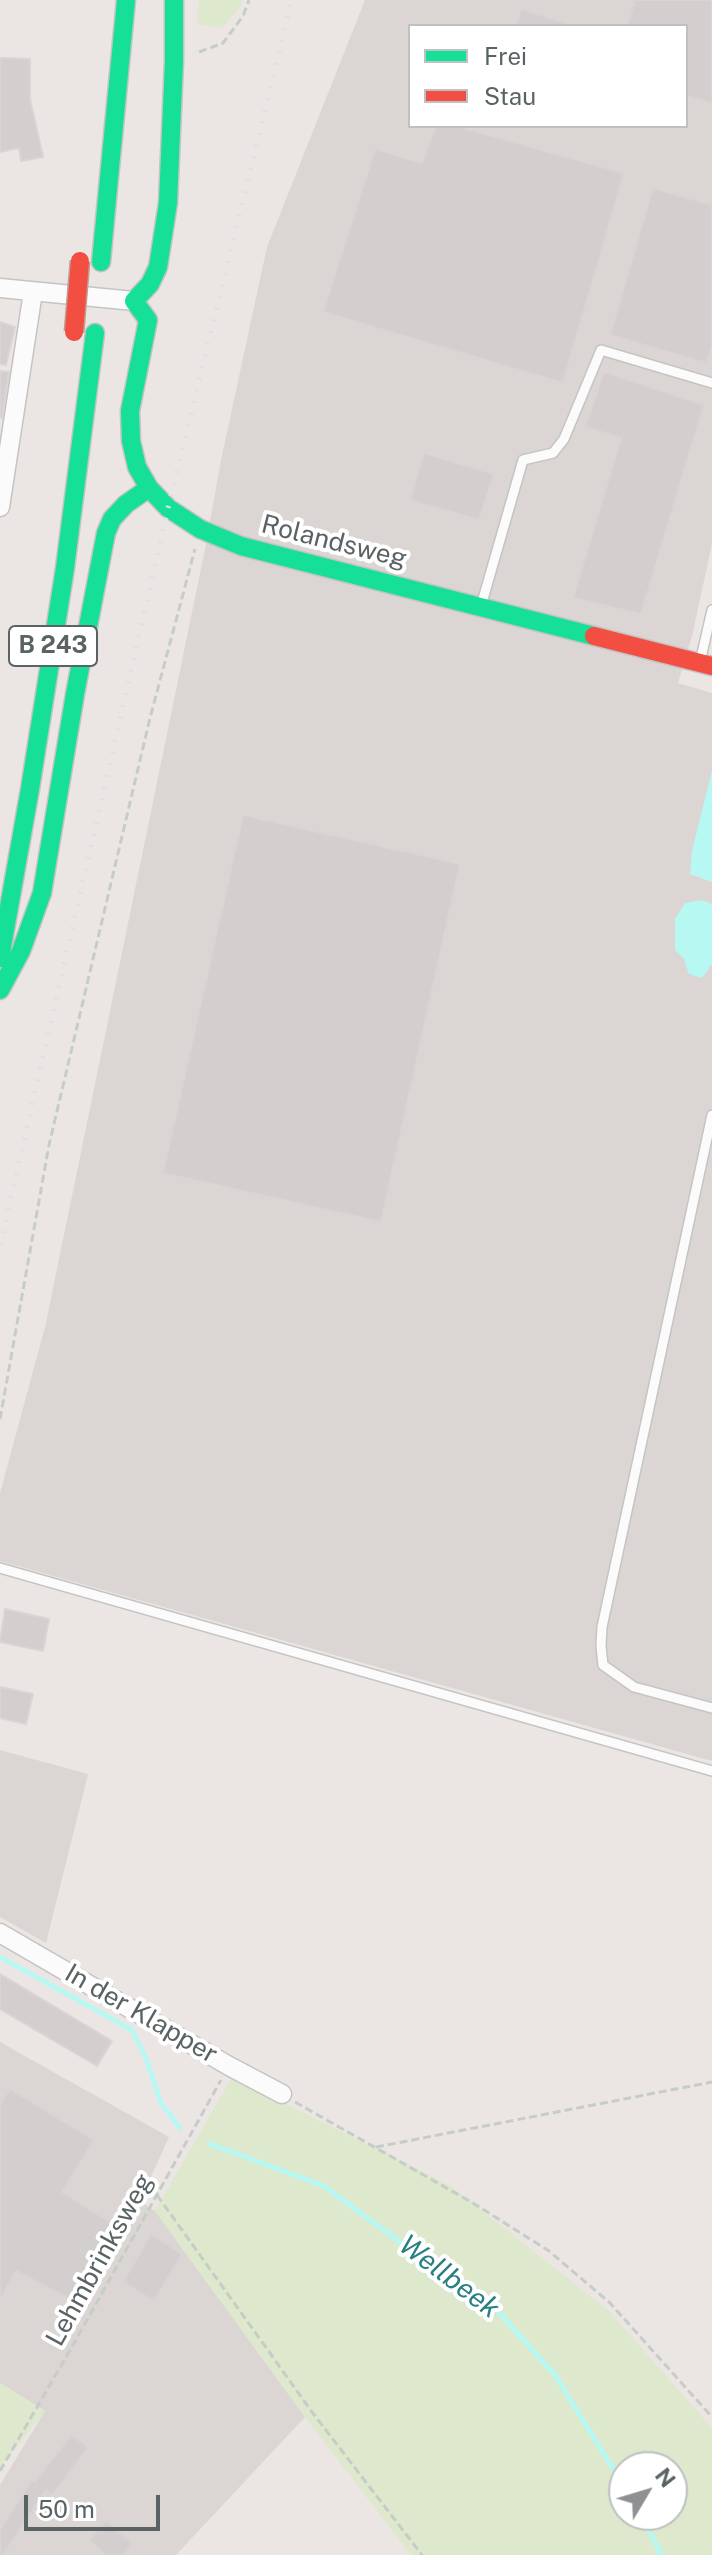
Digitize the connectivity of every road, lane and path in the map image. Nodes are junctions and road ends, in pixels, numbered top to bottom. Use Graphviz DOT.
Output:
graph roads {
  1 [pos="126,0"];
  2 [pos="174,0"];
  3 [pos="249,0"];
  4 [pos="174,61"];
  5 [pos="81,253"];
  6 [pos="0,288"];
  7 [pos="33,292"];
  8 [pos="134,301"];
  9 [pos="73,339"];
  10 [pos="712,383"];
  11 [pos="149,488"];
  12 [pos="0,507"];
  13 [pos="200,529"];
  14 [pos="481,606"];
  15 [pos="712,610"];
  16 [pos="706,664"];
  17 [pos="13,780"];
  18 [pos="5,824"];
  19 [pos="0,958"];
  20 [pos="0,990"];
  21 [pos="712,1115"];
  22 [pos="0,1419"];
  23 [pos="0,1568"];
  24 [pos="712,1708"];
  25 [pos="712,1771"];
  26 [pos="0,1933"];
  27 [pos="229,2066"];
  28 [pos="712,2082"];
  29 [pos="282,2094"];
  30 [pos="376,2147"];
  31 [pos="157,2195"];
  32 [pos="712,2417"];
  33 [pos="0,2471"];
  34 [pos="422,2555"];
  1 -- 19 [label="main road, B 243"];
  2 -- 4 [label="main road"];
  3 -- 4 [label="path"];
  4 -- 8 [label="main road"];
  5 -- 9 [label="main road, bridge"];
  6 -- 7 [label="street"];
  7 -- 8 [label="street"];
  7 -- 12 [label="street"];
  8 -- 11 [label="main road, Rolandsweg"];
  10 -- 14 [label="lane"];
  11 -- 13 [label="main road, Rolandsweg"];
  11 -- 20 [label="main road"];
  13 -- 14 [label="main road, Rolandsweg"];
  13 -- 22 [label="path"];
  14 -- 16 [label="main road, Rolandsweg"];
  15 -- 16 [label="lane"];
  17 -- 18 [label="main road"];
  21 -- 24 [label="lane"];
  23 -- 25 [label="lane"];
  26 -- 27 [label="street, In der Klapper"];
  27 -- 29 [label="street, In der Klapper"];
  27 -- 31 [label="path, Lehmbrinksweg"];
  28 -- 30 [label="path"];
  29 -- 30 [label="path"];
  30 -- 32 [label="path"];
  31 -- 33 [label="path, Lehmbrinksweg"];
  31 -- 34 [label="path"];
}
